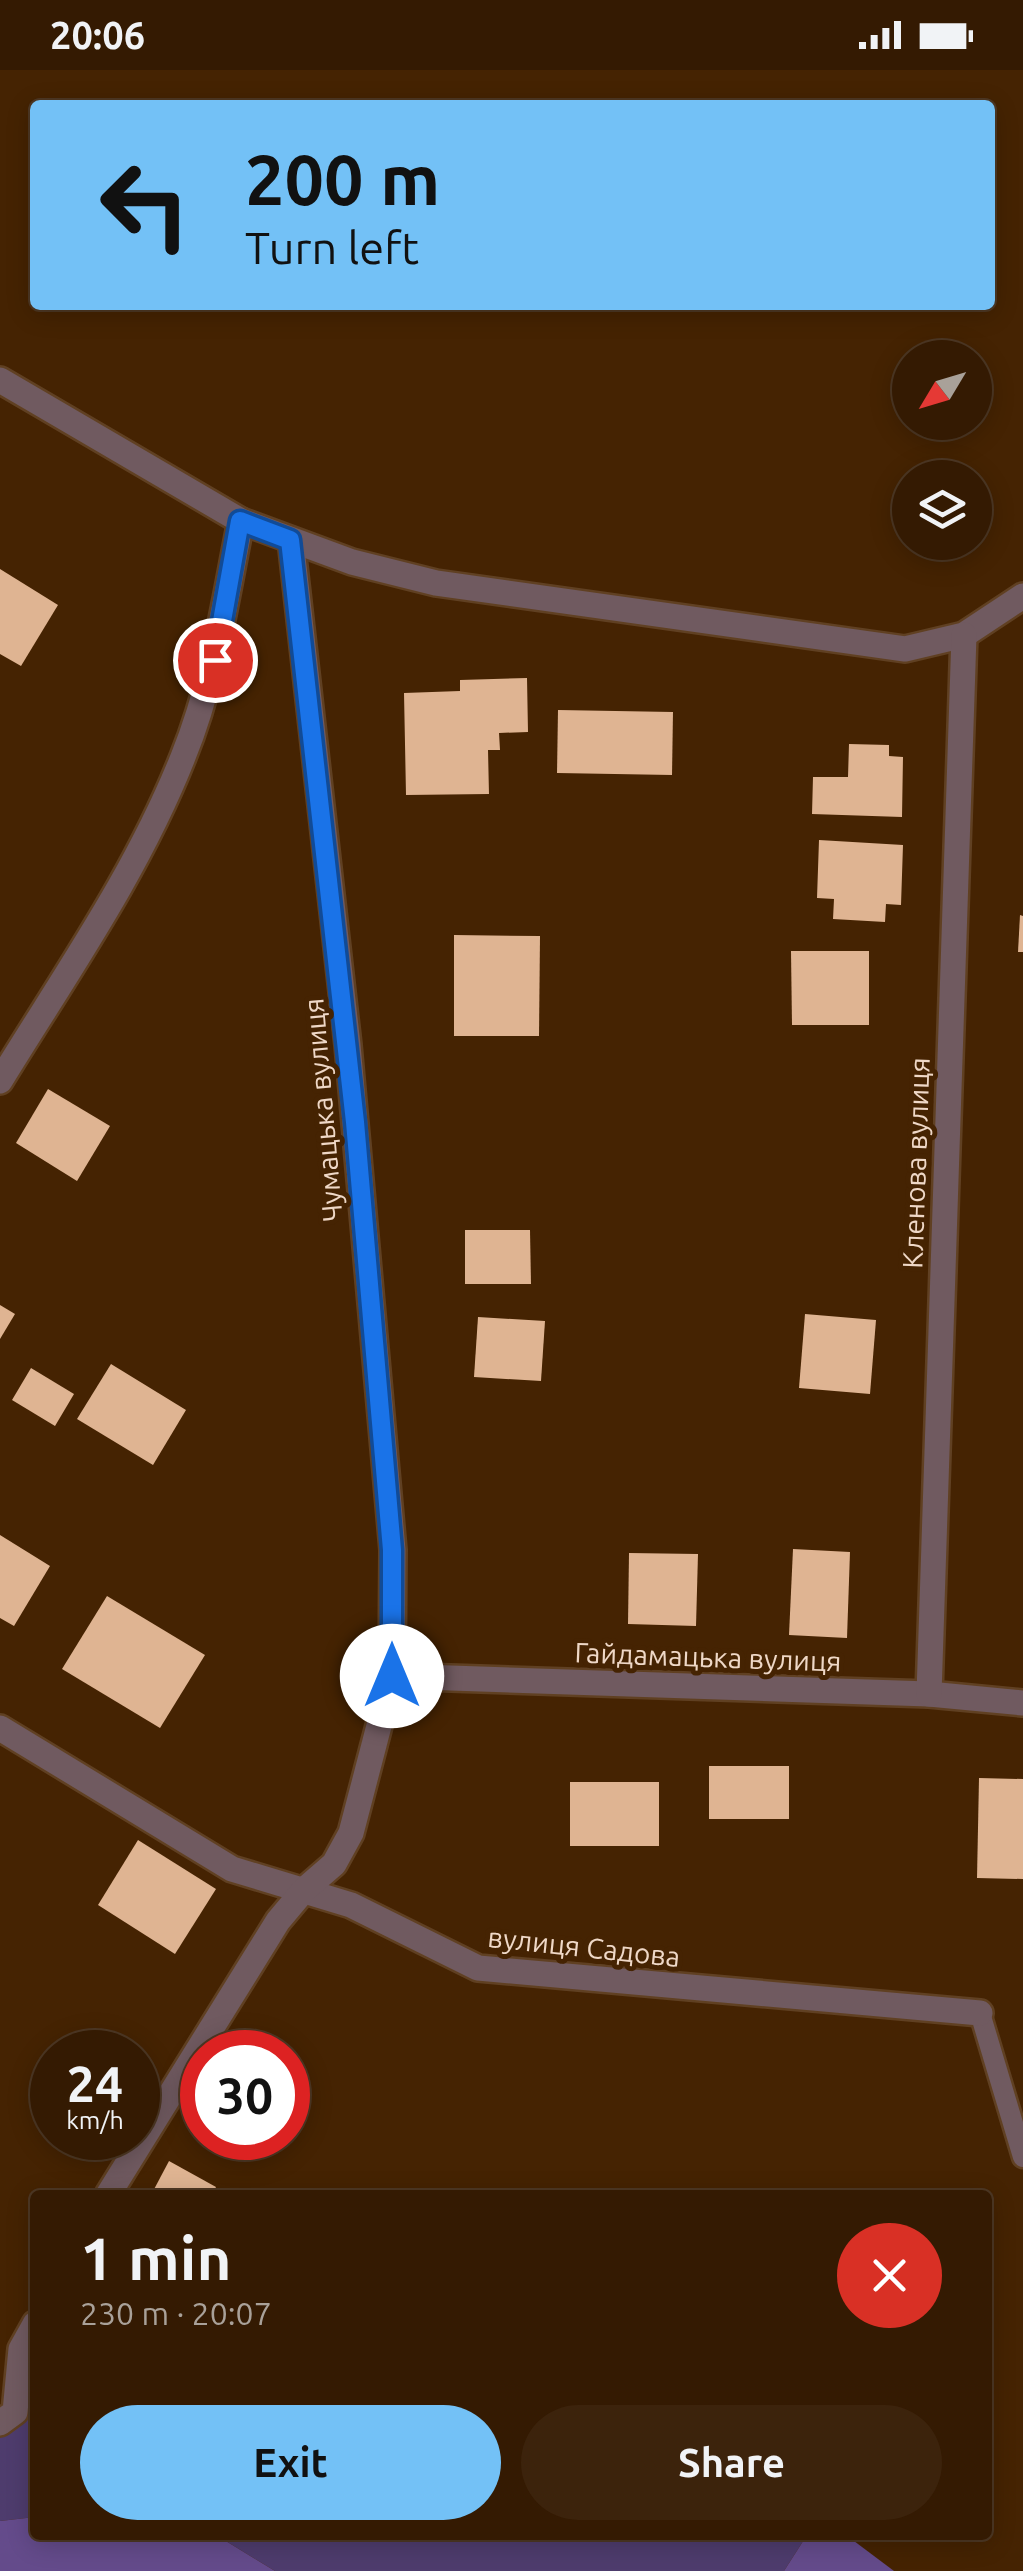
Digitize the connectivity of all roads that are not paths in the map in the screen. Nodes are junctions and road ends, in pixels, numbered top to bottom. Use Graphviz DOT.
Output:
graph roads {
  1 [pos="0,380"];
  2 [pos="240,521"];
  3 [pos="290,540"];
  4 [pos="1023,596"];
  5 [pos="964,635"];
  6 [pos="0,1082"];
  7 [pos="392,1676"];
  8 [pos="928,1694"];
  9 [pos="1023,1703"];
  10 [pos="0,1728"];
  11 [pos="304,1890"];
  12 [pos="980,2013"];
  13 [pos="1023,2157"];
  14 [pos="111,2190"];
  15 [pos="30,2333"];
  16 [pos="16,2419"];
  1 -- 2 [label="street"];
  2 -- 3 [label="street"];
  2 -- 6 [label="street"];
  3 -- 5 [label="street"];
  3 -- 7 [label="street, Чумацька вулиця"];
  4 -- 5 [label="street"];
  5 -- 8 [label="street, Кленова вулиця"];
  7 -- 8 [label="street, Гайдамацька вулиця"];
  7 -- 11 [label="street, Чумацька вулиця"];
  8 -- 9 [label="street, Гайдамацька вулиця"];
  10 -- 11 [label="street, вулиця Садова"];
  11 -- 12 [label="street, вулиця Садова"];
  11 -- 14 [label="street, Чумацька вулиця"];
  12 -- 13 [label="lane"];
  15 -- 16 [label="street"];
}
